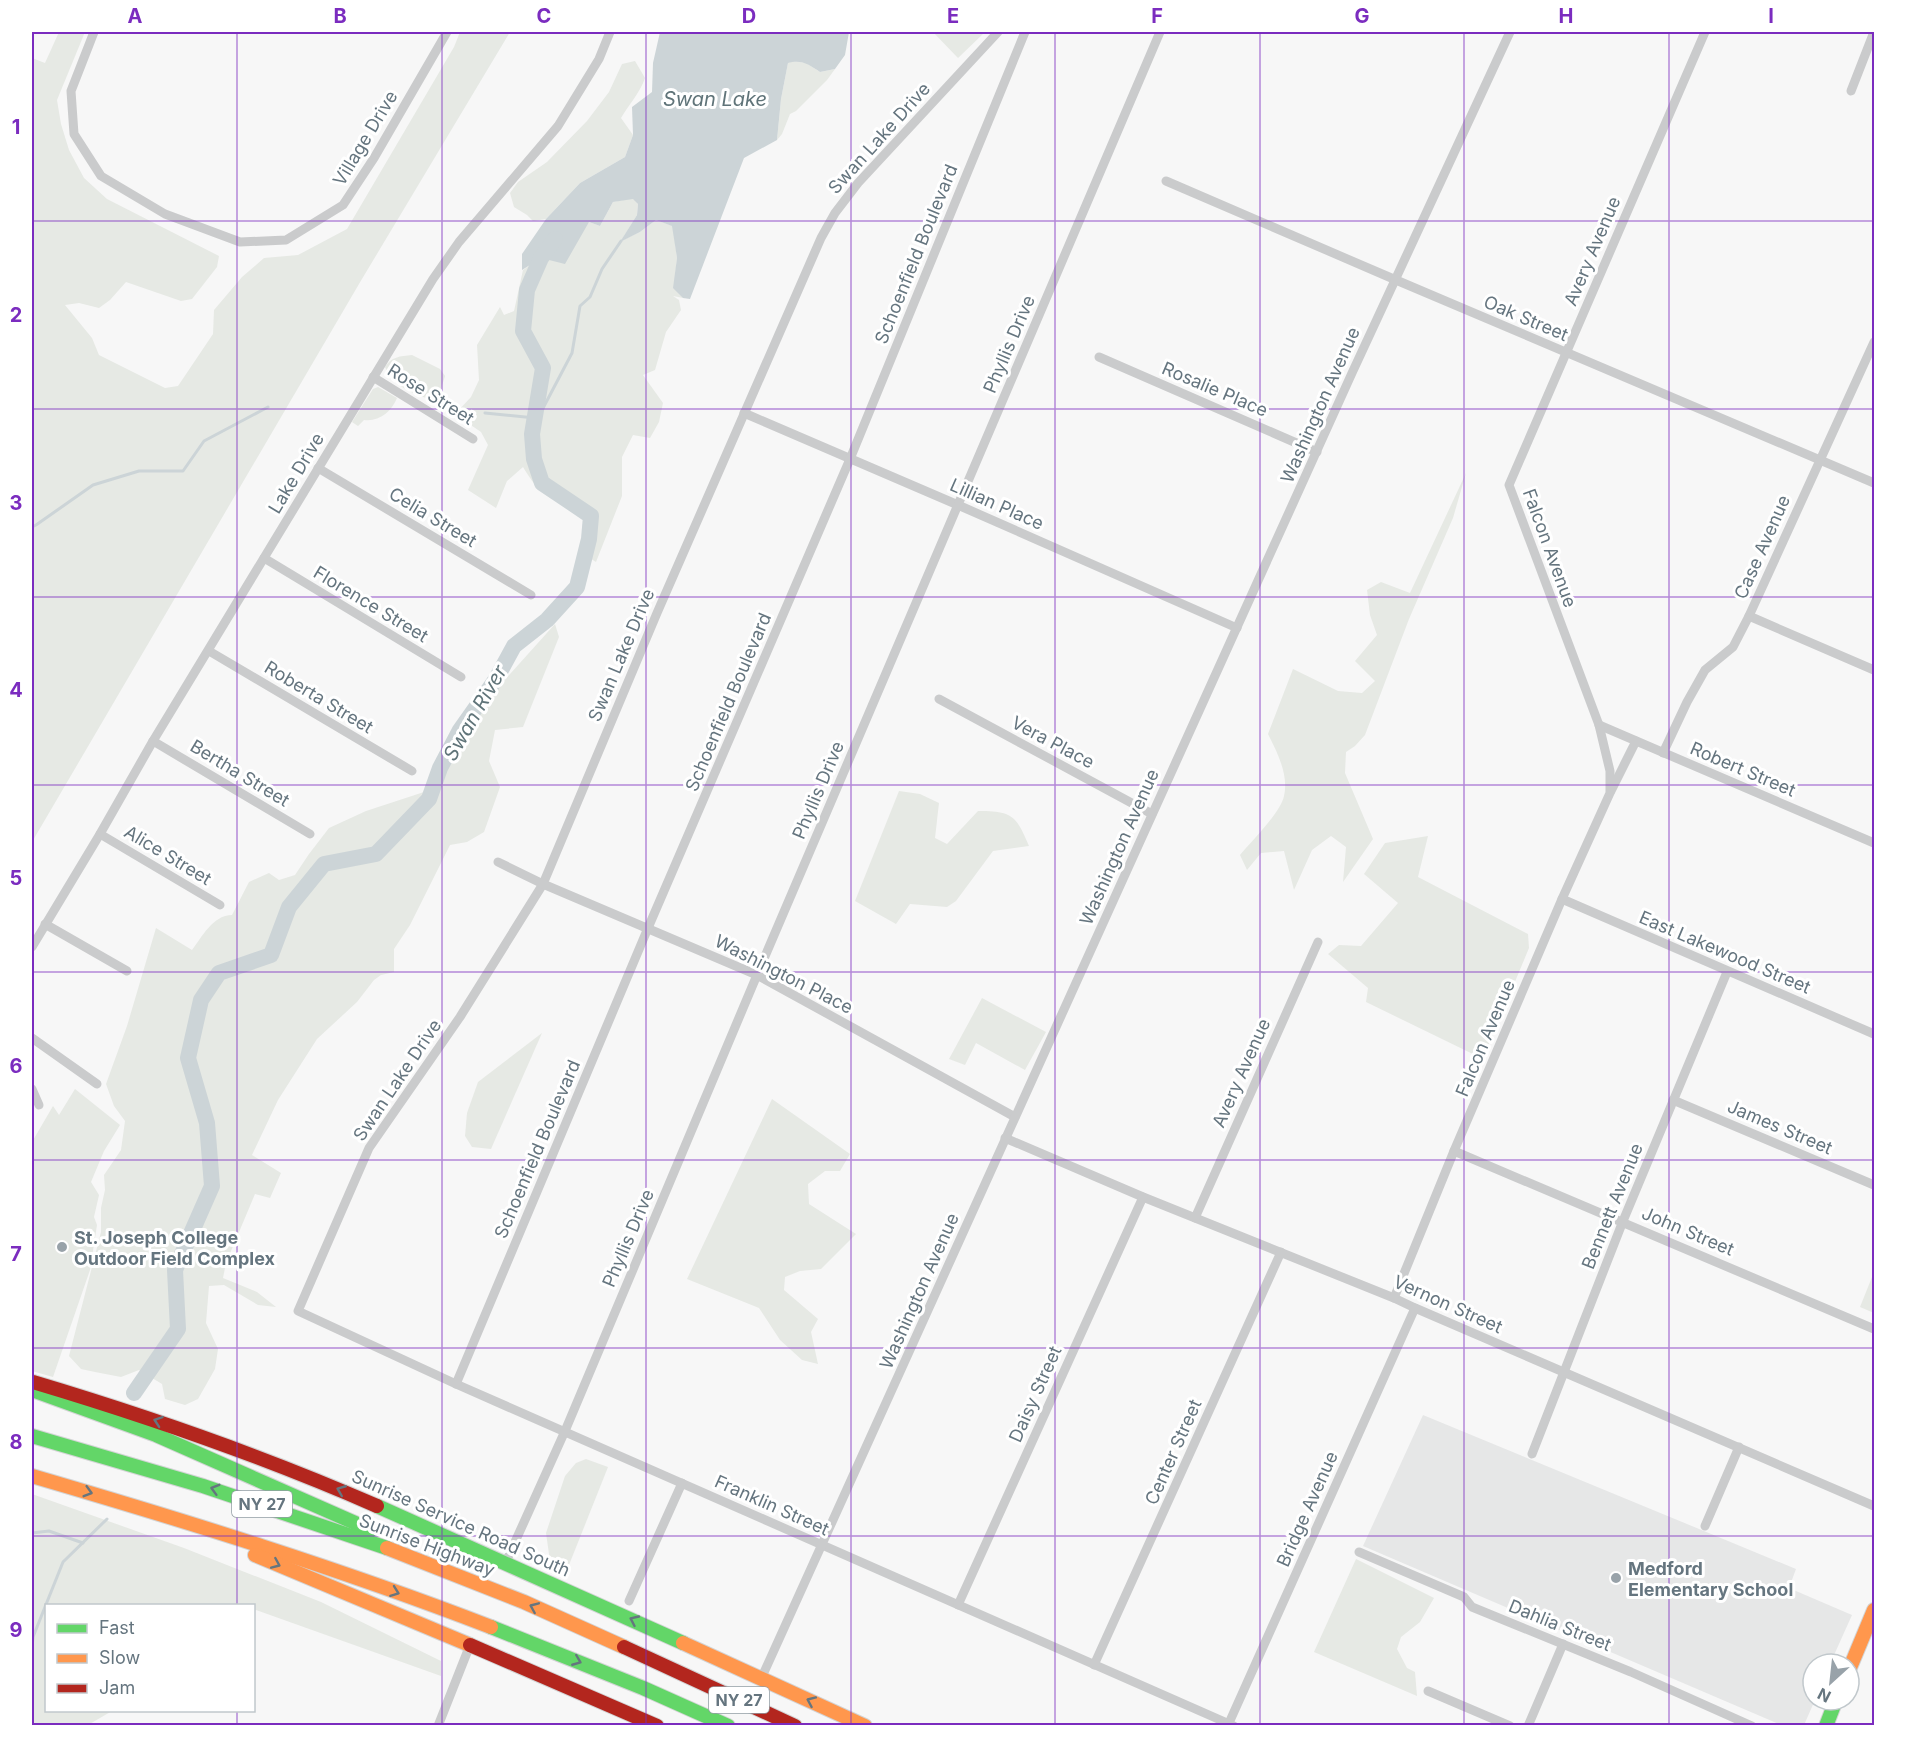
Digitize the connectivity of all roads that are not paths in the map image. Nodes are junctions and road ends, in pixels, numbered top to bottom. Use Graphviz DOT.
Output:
graph roads {
  1 [pos="94,32"];
  2 [pos="447,32"];
  3 [pos="610,32"];
  4 [pos="999,32"];
  5 [pos="1025,32"];
  6 [pos="1160,32"];
  7 [pos="1510,32"];
  8 [pos="1705,32"];
  9 [pos="1875,32"];
  10 [pos="1851,91"];
  11 [pos="1166,181"];
  12 [pos="1396,280"];
  13 [pos="1875,342"];
  14 [pos="1566,352"];
  15 [pos="1099,357"];
  16 [pos="373,377"];
  17 [pos="744,413"];
  18 [pos="473,439"];
  19 [pos="1317,452"];
  20 [pos="850,459"];
  21 [pos="1820,460"];
  22 [pos="318,468"];
  23 [pos="1875,483"];
  24 [pos="1509,485"];
  25 [pos="958,505"];
  26 [pos="264,558"];
  27 [pos="531,595"];
  28 [pos="1749,616"];
  29 [pos="1237,628"];
  30 [pos="209,651"];
  31 [pos="1875,670"];
  32 [pos="461,677"];
  33 [pos="939,699"];
  34 [pos="1599,724"];
  35 [pos="153,741"];
  36 [pos="1636,741"];
  37 [pos="1663,753"];
  38 [pos="412,771"];
  39 [pos="1610,794"];
  40 [pos="1152,814"];
  41 [pos="100,834"];
  42 [pos="310,834"];
  43 [pos="1875,843"];
  44 [pos="498,862"];
  45 [pos="543,884"];
  46 [pos="1562,900"];
  47 [pos="220,905"];
  48 [pos="45,924"];
  49 [pos="648,928"];
  50 [pos="1318,942"];
  51 [pos="32,947"];
  52 [pos="127,971"];
  53 [pos="1727,972"];
  54 [pos="757,975"];
  55 [pos="1875,1034"];
  56 [pos="32,1038"];
  57 [pos="97,1084"];
  58 [pos="32,1089"];
  59 [pos="1673,1100"];
  60 [pos="39,1105"];
  61 [pos="1015,1117"];
  62 [pos="1005,1138"];
  63 [pos="1454,1151"];
  64 [pos="1875,1185"];
  65 [pos="1143,1197"];
  66 [pos="1195,1218"];
  67 [pos="1623,1221"];
  68 [pos="1281,1252"];
  69 [pos="1394,1298"];
  70 [pos="1415,1308"];
  71 [pos="298,1311"];
  72 [pos="1875,1329"];
  73 [pos="1563,1371"];
  74 [pos="32,1382"];
  75 [pos="456,1384"];
  76 [pos="32,1390"];
  77 [pos="565,1431"];
  78 [pos="32,1436"];
  79 [pos="1739,1447"];
  80 [pos="1532,1454"];
  81 [pos="32,1476"];
  82 [pos="682,1483"];
  83 [pos="1875,1506"];
  84 [pos="165,1516"];
  85 [pos="1705,1526"];
  86 [pos="823,1546"];
  87 [pos="1359,1552"];
  88 [pos="506,1562"];
  89 [pos="487,1587"];
  90 [pos="629,1601"];
  91 [pos="958,1605"];
  92 [pos="1875,1610"];
  93 [pos="1563,1644"];
  94 [pos="470,1646"];
  95 [pos="1857,1652"];
  96 [pos="1094,1665"];
  97 [pos="761,1679"];
  98 [pos="1428,1691"];
  99 [pos="1231,1724"];
  100 [pos="438,1725"];
  101 [pos="657,1725"];
  102 [pos="728,1725"];
  103 [pos="795,1725"];
  104 [pos="865,1725"];
  105 [pos="1510,1725"];
  106 [pos="1528,1725"];
  107 [pos="1752,1725"];
  1 -- 2 [label="street, Village Drive"];
  3 -- 16 [label="street, Lake Drive"];
  4 -- 17 [label="street, Swan Lake Drive"];
  5 -- 20 [label="street, Schoenfield Boulevard"];
  6 -- 25 [label="street, Phyllis Drive"];
  7 -- 12 [label="street, Washington Avenue"];
  8 -- 14 [label="street, Avery Avenue"];
  9 -- 10 [label="street"];
  11 -- 12 [label="street, Oak Street"];
  12 -- 14 [label="street, Oak Street"];
  12 -- 19 [label="street, Washington Avenue"];
  13 -- 21 [label="street, Case Avenue"];
  14 -- 21 [label="street, Oak Street"];
  14 -- 24 [label="street, Avery Avenue"];
  15 -- 19 [label="street, Rosalie Place"];
  16 -- 18 [label="street, Rose Street"];
  16 -- 22 [label="street, Lake Drive"];
  17 -- 20 [label="street, Lillian Place"];
  17 -- 45 [label="street, Swan Lake Drive"];
  19 -- 29 [label="street, Washington Avenue"];
  20 -- 25 [label="street, Lillian Place"];
  20 -- 49 [label="street, Schoenfield Boulevard"];
  21 -- 23 [label="street, Oak Street"];
  21 -- 28 [label="street, Case Avenue"];
  22 -- 26 [label="street, Lake Drive"];
  22 -- 27 [label="street, Celia Street"];
  24 -- 34 [label="street, Falcon Avenue"];
  25 -- 29 [label="street, Lillian Place"];
  25 -- 54 [label="street, Phyllis Drive"];
  26 -- 30 [label="street, Lake Drive"];
  26 -- 32 [label="street, Florence Street"];
  28 -- 31 [label="street"];
  28 -- 37 [label="street, Case Avenue"];
  29 -- 40 [label="street, Washington Avenue"];
  30 -- 35 [label="street, Lake Drive"];
  30 -- 38 [label="street, Roberta Street"];
  33 -- 40 [label="street, Vera Place"];
  34 -- 36 [label="street, Robert Street"];
  34 -- 39 [label="street, Falcon Avenue"];
  35 -- 41 [label="street, Lake Drive"];
  35 -- 42 [label="street, Bertha Street"];
  36 -- 37 [label="street, Robert Street"];
  36 -- 39 [label="street, Falcon Avenue"];
  37 -- 43 [label="street, Robert Street"];
  39 -- 46 [label="street, Falcon Avenue"];
  40 -- 61 [label="street, Washington Avenue"];
  41 -- 47 [label="street, Alice Street"];
  41 -- 48 [label="street, Lake Drive"];
  44 -- 45 [label="street, Washington Place"];
  45 -- 49 [label="street, Washington Place"];
  45 -- 71 [label="street, Swan Lake Drive"];
  46 -- 53 [label="street, East Lakewood Street"];
  46 -- 63 [label="street, Falcon Avenue"];
  48 -- 51 [label="street, Lake Drive"];
  48 -- 52 [label="street"];
  49 -- 54 [label="street, Washington Place"];
  49 -- 75 [label="street, Schoenfield Boulevard"];
  50 -- 66 [label="street, Avery Avenue"];
  53 -- 55 [label="street, East Lakewood Street"];
  53 -- 59 [label="street, Bennett Avenue"];
  54 -- 61 [label="street, Washington Place"];
  54 -- 77 [label="street, Phyllis Drive"];
  56 -- 57 [label="street"];
  58 -- 60 [label="street"];
  59 -- 64 [label="street, James Street"];
  59 -- 67 [label="street, Bennett Avenue"];
  61 -- 62 [label="street, Washington Avenue"];
  62 -- 65 [label="street, Vernon Street"];
  62 -- 86 [label="street, Washington Avenue"];
  63 -- 67 [label="street, John Street"];
  63 -- 69 [label="street, Falcon Avenue"];
  65 -- 66 [label="street, Vernon Street"];
  65 -- 91 [label="street, Daisy Street"];
  66 -- 68 [label="street, Vernon Street"];
  67 -- 72 [label="street, John Street"];
  67 -- 73 [label="street, Bennett Avenue"];
  68 -- 69 [label="street, Vernon Street"];
  68 -- 96 [label="street, Center Street"];
  69 -- 70 [label="street, Vernon Street"];
  70 -- 73 [label="street, Vernon Street"];
  70 -- 99 [label="street, Bridge Avenue"];
  71 -- 75 [label="street, Franklin Street"];
  73 -- 79 [label="street, Vernon Street"];
  73 -- 80 [label="street, Bennett Avenue"];
  88 -- 74 [label="main road, Sunrise Service Road South, one-way"];
  75 -- 77 [label="street, Franklin Street"];
  76 -- 89 [label="main road"];
  77 -- 82 [label="street, Franklin Street"];
  77 -- 88 [label="street, Phyllis Drive"];
  89 -- 78 [label="main road, Sunrise Highway / NY 27, one-way"];
  79 -- 83 [label="street, Vernon Street"];
  79 -- 85 [label="street"];
  81 -- 84 [label="main road, NY 27, one-way"];
  82 -- 86 [label="street, Franklin Street"];
  82 -- 90 [label="street"];
  84 -- 94 [label="main road, one-way"];
  84 -- 102 [label="main road, NY 27, one-way"];
  86 -- 91 [label="street, Franklin Street"];
  86 -- 97 [label="street, Washington Avenue"];
  87 -- 93 [label="street, Dahlia Street"];
  97 -- 88 [label="main road, Sunrise Service Road South, one-way"];
  103 -- 89 [label="main road, Sunrise Highway / NY 27, one-way"];
  91 -- 96 [label="street, Franklin Street"];
  92 -- 95 [label="main road"];
  93 -- 106 [label="street"];
  93 -- 107 [label="street, Dahlia Street"];
  94 -- 100 [label="street"];
  94 -- 101 [label="main road"];
  96 -- 99 [label="street, Franklin Street"];
  104 -- 97 [label="main road, Sunrise Service Road South, one-way"];
  98 -- 105 [label="street"];
}
